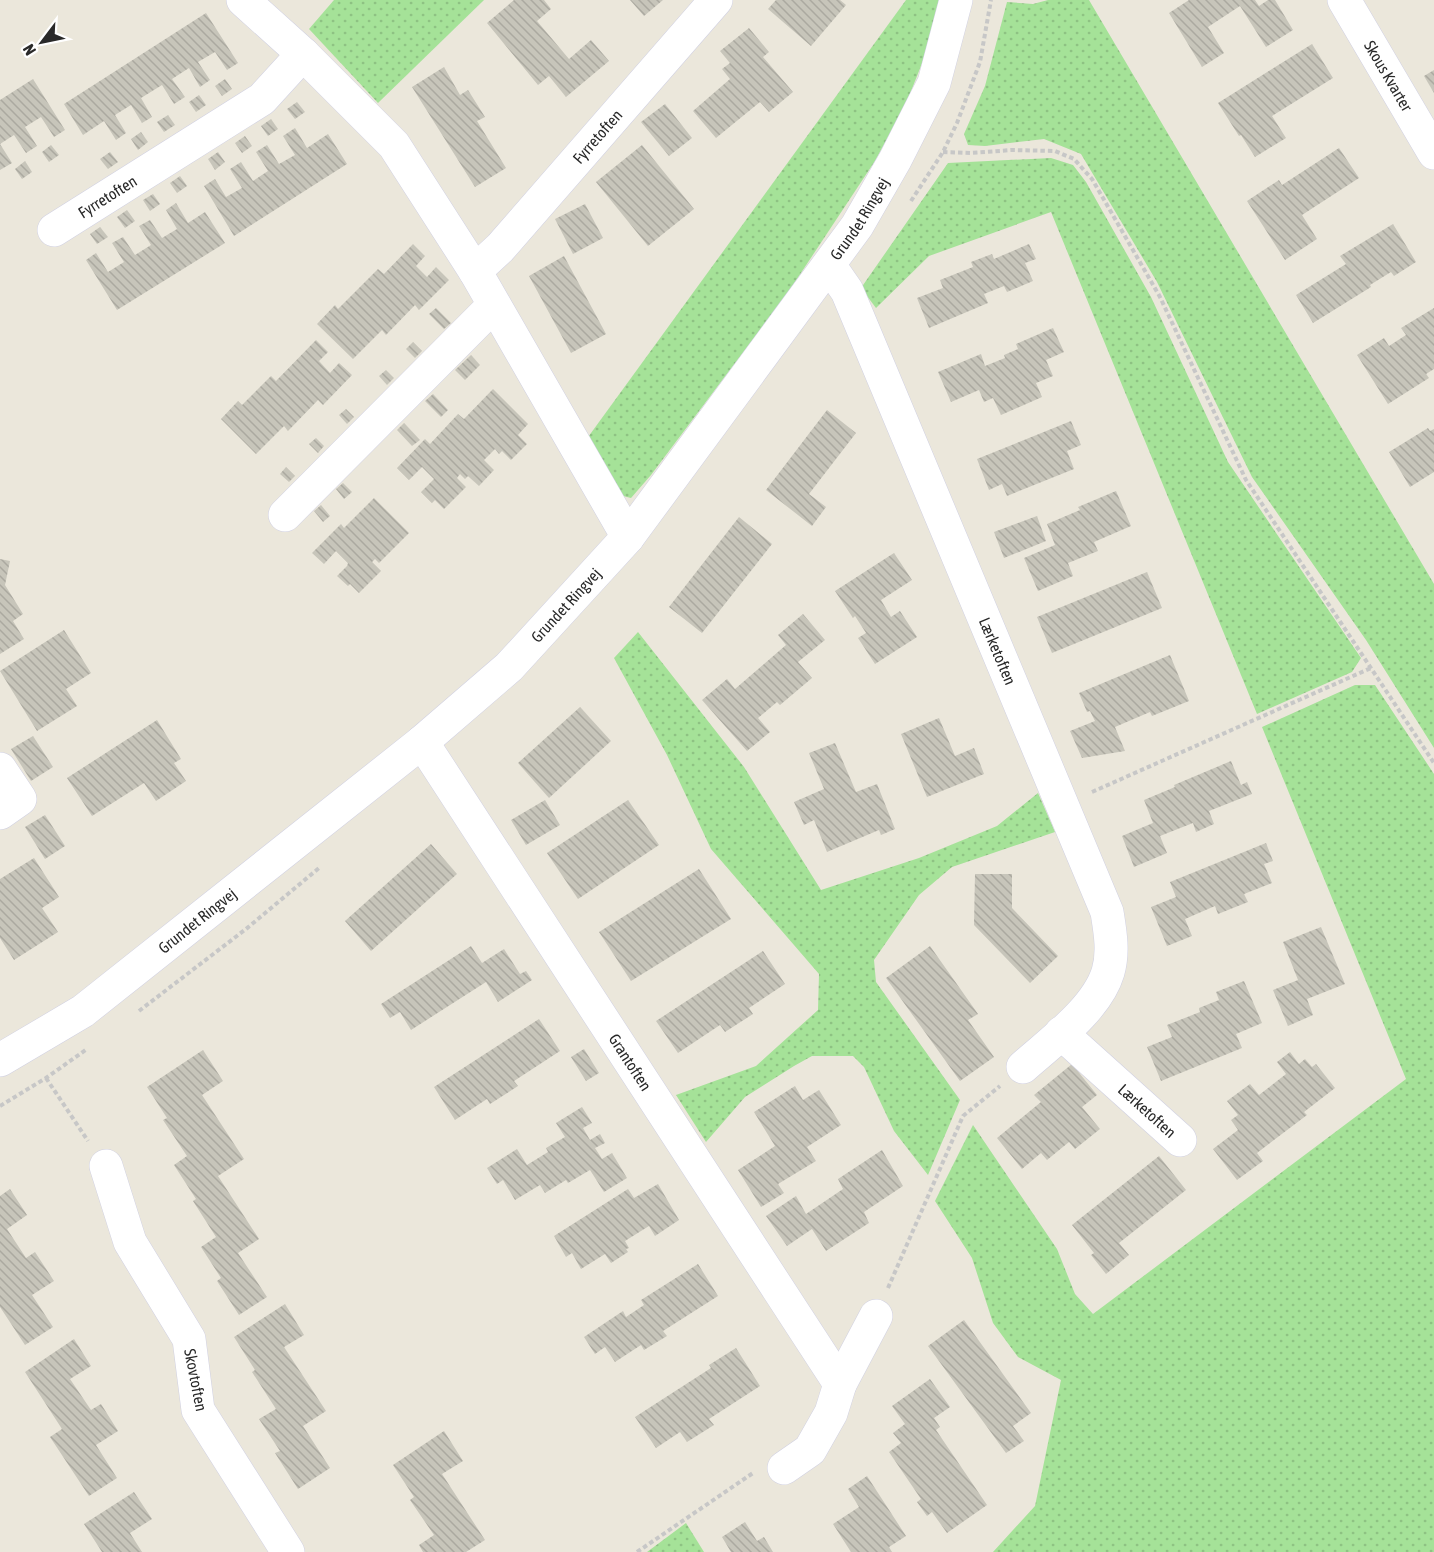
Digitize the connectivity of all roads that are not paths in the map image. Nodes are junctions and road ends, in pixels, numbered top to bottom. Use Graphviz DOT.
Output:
graph roads {
  1 [pos="243,0"];
  2 [pos="716,0"];
  3 [pos="956,0"];
  4 [pos="1344,0"];
  5 [pos="303,54"];
  6 [pos="1434,153"];
  7 [pos="54,230"];
  8 [pos="829,265"];
  9 [pos="475,271"];
  10 [pos="494,305"];
  11 [pos="285,515"];
  12 [pos="628,537"];
  13 [pos="422,742"];
  14 [pos="0,769"];
  15 [pos="0,813"];
  16 [pos="1061,1033"];
  17 [pos="0,1060"];
  18 [pos="1023,1067"];
  19 [pos="1180,1140"];
  20 [pos="106,1167"];
  21 [pos="876,1316"];
  22 [pos="840,1384"];
  23 [pos="784,1468"];
  24 [pos="288,1552"];
  1 -- 5 [label="street"];
  2 -- 9 [label="street, Fyrretoften"];
  3 -- 8 [label="street, Grundet Ringvej"];
  4 -- 6 [label="street, Skous Kvarter"];
  5 -- 7 [label="street, Fyrretoften"];
  5 -- 9 [label="street"];
  8 -- 12 [label="street, Grundet Ringvej"];
  8 -- 16 [label="street, Lærketoften"];
  9 -- 10 [label="street"];
  10 -- 11 [label="street"];
  10 -- 12 [label="street"];
  12 -- 13 [label="street, Grundet Ringvej"];
  13 -- 17 [label="street, Grundet Ringvej"];
  13 -- 22 [label="street, Grantoften"];
  14 -- 15 [label="street"];
  16 -- 18 [label="street, Lærketoften"];
  16 -- 19 [label="street, Lærketoften"];
  20 -- 24 [label="street, Skovtoften"];
  21 -- 22 [label="street"];
  22 -- 23 [label="street"];
}
